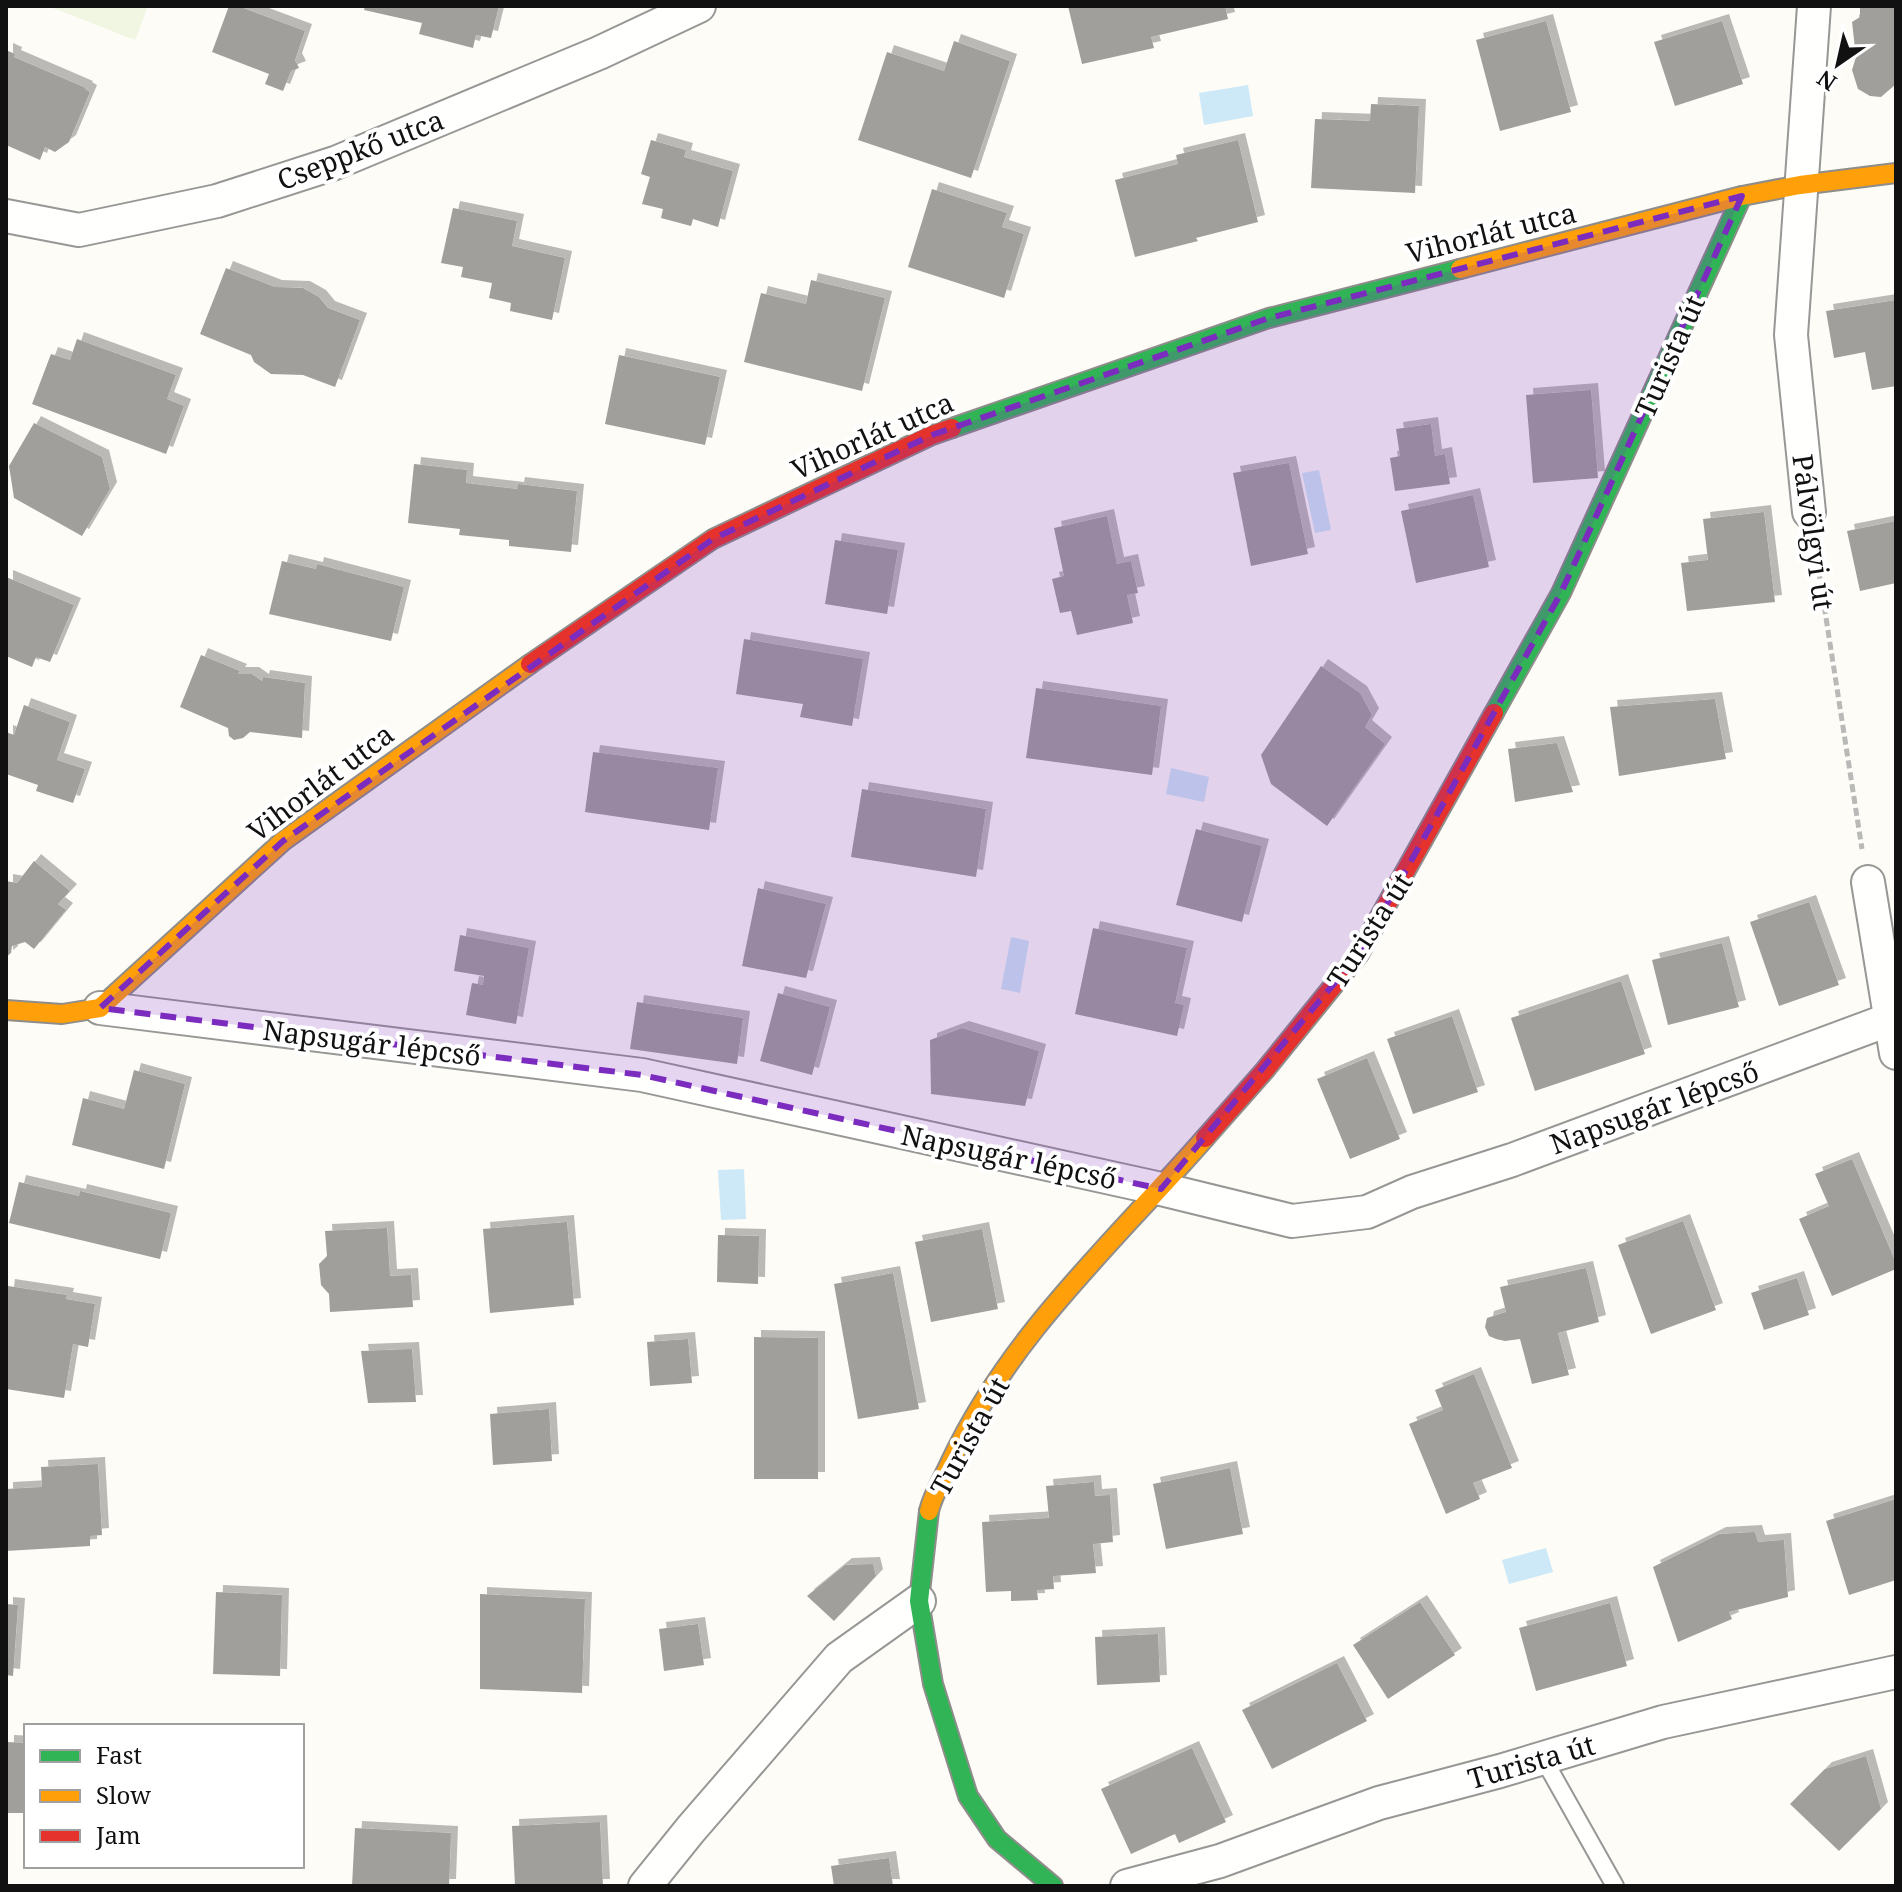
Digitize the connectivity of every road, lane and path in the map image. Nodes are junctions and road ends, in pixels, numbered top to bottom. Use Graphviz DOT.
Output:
graph roads {
  1 [pos="699,6"];
  2 [pos="1814,6"];
  3 [pos="1896,173"];
  4 [pos="1800,185"];
  5 [pos="1742,196"];
  6 [pos="6,216"];
  7 [pos="1809,512"];
  8 [pos="1868,882"];
  9 [pos="100,1008"];
  10 [pos="6,1010"];
  11 [pos="1893,1018"];
  12 [pos="1896,1053"];
  13 [pos="1161,1189"];
  14 [pos="919,1601"];
  15 [pos="1896,1672"];
  16 [pos="1543,1758"];
  17 [pos="645,1886"];
  18 [pos="1053,1886"];
  19 [pos="1127,1886"];
  20 [pos="1615,1886"];
  1 -- 6 [label="street, Cseppkő utca"];
  2 -- 4 [label="street, Pálvölgyi út"];
  3 -- 4 [label="street, Vihorlát utca"];
  4 -- 5 [label="street, Vihorlát utca"];
  4 -- 7 [label="street, Pálvölgyi út"];
  5 -- 9 [label="street, Vihorlát utca"];
  5 -- 13 [label="street, Turista út"];
  7 -- 8 [label="path, Pálvölgyi út"];
  8 -- 11 [label="street"];
  9 -- 10 [label="street"];
  9 -- 13 [label="street, Napsugár lépcső"];
  11 -- 12 [label="street"];
  11 -- 13 [label="street, Napsugár lépcső"];
  13 -- 14 [label="street, Turista út"];
  14 -- 17 [label="street"];
  14 -- 18 [label="street, Turista út"];
  15 -- 16 [label="street, Turista út"];
  16 -- 19 [label="street, Turista út"];
  16 -- 20 [label="lane"];
}
